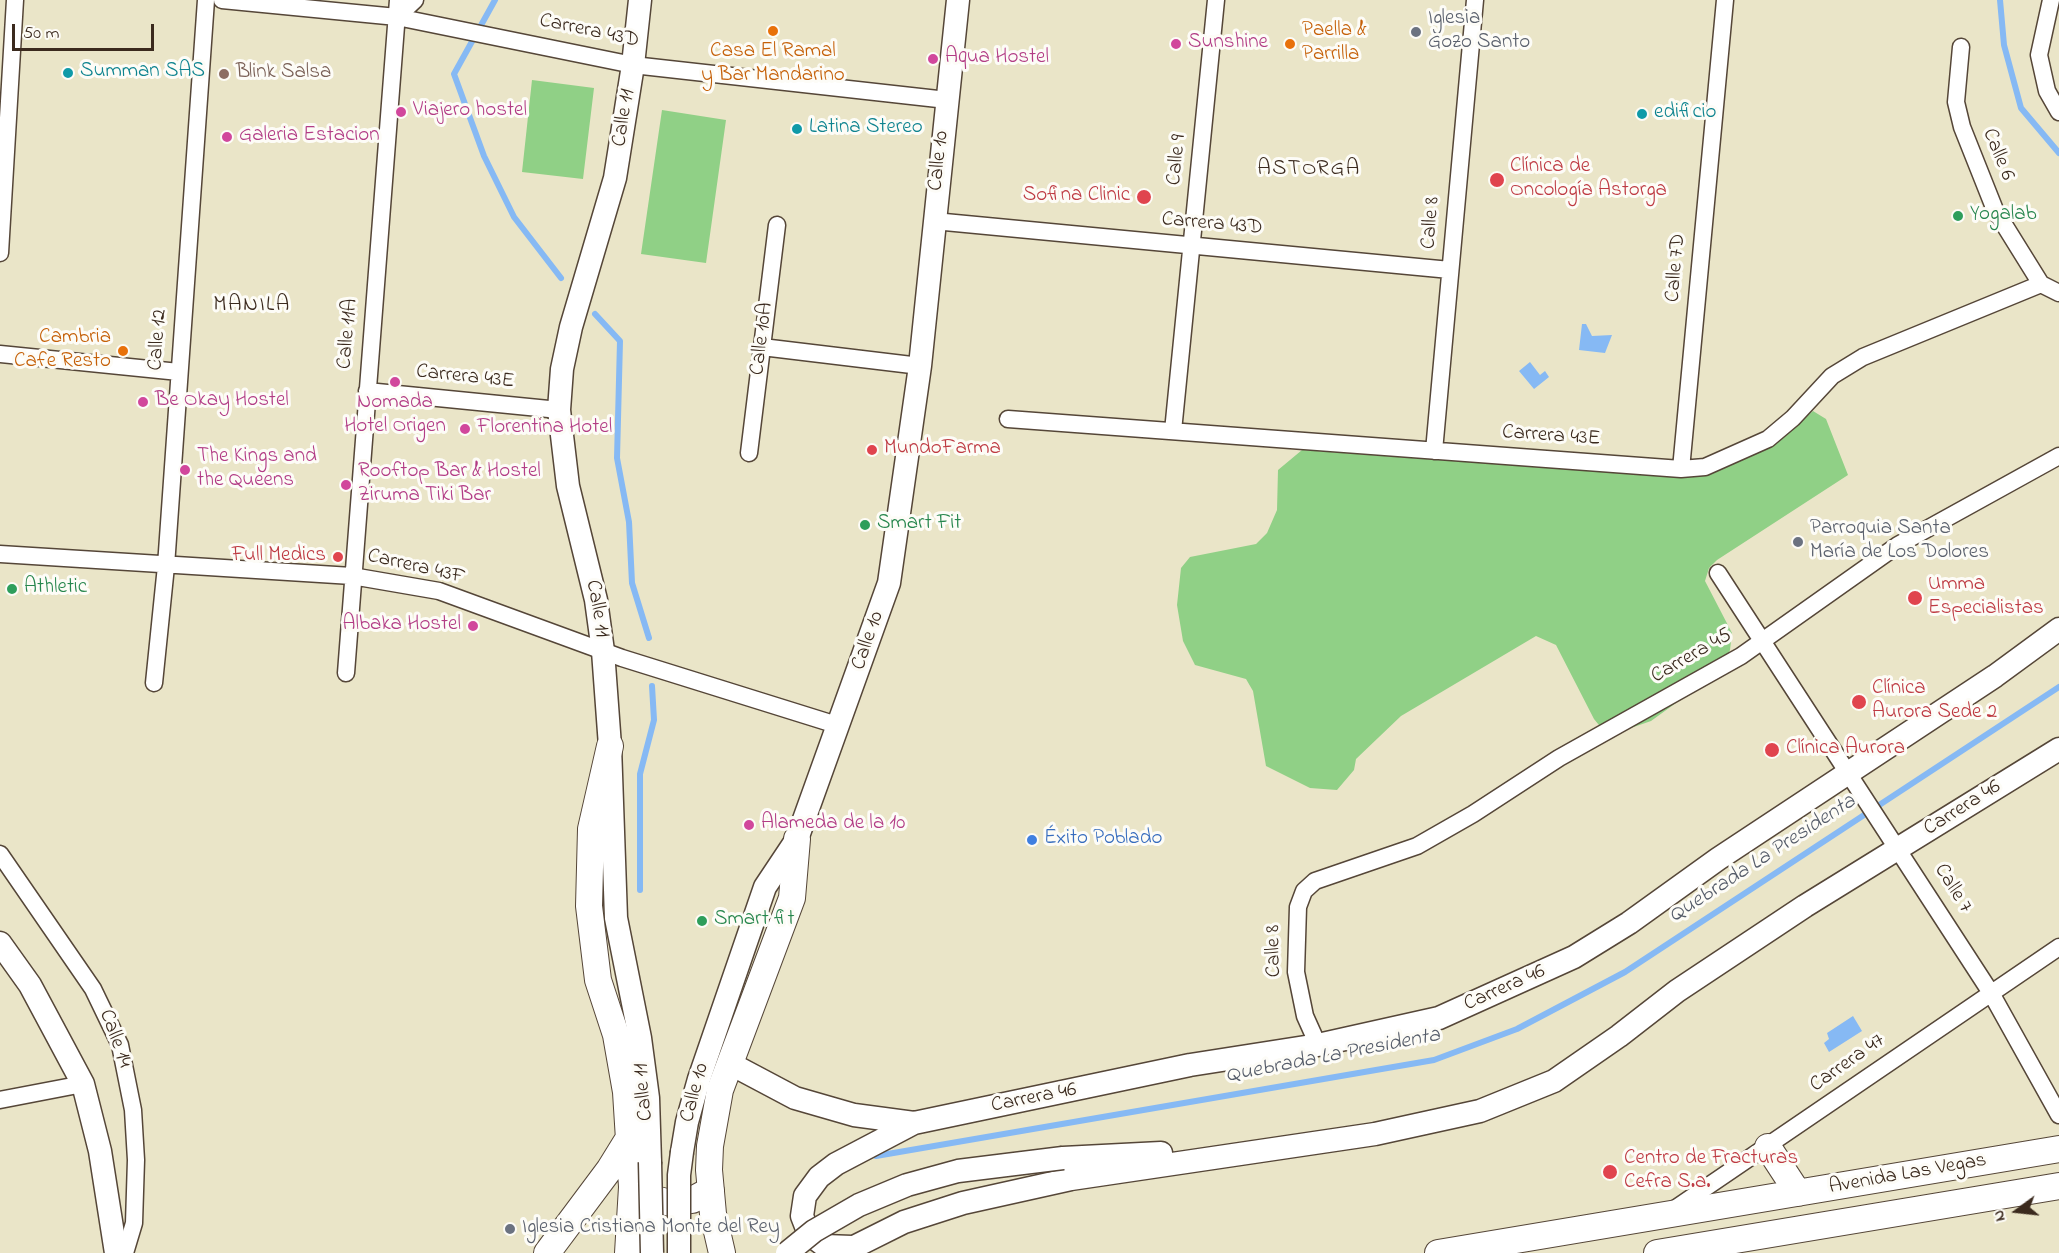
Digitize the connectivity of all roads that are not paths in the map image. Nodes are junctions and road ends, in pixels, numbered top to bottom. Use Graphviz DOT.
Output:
graph roads {
  1 [pos="15,0"];
  2 [pos="206,0"];
  3 [pos="222,0"];
  4 [pos="415,0"];
  5 [pos="640,0"];
  6 [pos="958,0"];
  7 [pos="1216,0"];
  8 [pos="1475,0"];
  9 [pos="1725,0"];
  10 [pos="2051,0"];
  11 [pos="398,8"];
  12 [pos="1961,47"];
  13 [pos="633,65"];
  14 [pos="947,100"];
  15 [pos="2059,112"];
  16 [pos="934,221"];
  17 [pos="777,225"];
  18 [pos="1193,246"];
  19 [pos="0,252"];
  20 [pos="1450,270"];
  21 [pos="2041,284"];
  22 [pos="2059,293"];
  23 [pos="762,347"];
  24 [pos="0,354"];
  25 [pos="920,366"];
  26 [pos="179,372"];
  27 [pos="367,391"];
  28 [pos="559,410"];
  29 [pos="1008,419"];
  30 [pos="1173,431"];
  31 [pos="1434,451"];
  32 [pos="749,453"];
  33 [pos="2059,456"];
  34 [pos="1681,469"];
  35 [pos="0,554"];
  36 [pos="166,566"];
  37 [pos="1718,573"];
  38 [pos="352,576"];
  39 [pos="2059,629"];
  40 [pos="1764,641"];
  41 [pos="603,651"];
  42 [pos="346,673"];
  43 [pos="154,683"];
  44 [pos="840,726"];
  45 [pos="610,746"];
  46 [pos="2059,749"];
  47 [pos="1849,773"];
  48 [pos="797,839"];
  49 [pos="1899,849"];
  50 [pos="0,854"];
  51 [pos="1335,873"];
  52 [pos="0,943"];
  53 [pos="2059,947"];
  54 [pos="1991,993"];
  55 [pos="1318,1045"];
  56 [pos="729,1063"];
  57 [pos="83,1084"];
  58 [pos="0,1100"];
  59 [pos="2059,1115"];
  60 [pos="914,1123"];
  61 [pos="630,1136"];
  62 [pos="1768,1147"];
  63 [pos="2059,1149"];
  64 [pos="1237,1154"];
  65 [pos="2059,1186"];
  66 [pos="632,1187"];
  67 [pos="711,1190"];
  68 [pos="1798,1193"];
  69 [pos="1663,1216"];
  70 [pos="847,1250"];
  71 [pos="116,1253"];
  72 [pos="125,1253"];
  73 [pos="547,1253"];
  74 [pos="628,1253"];
  75 [pos="652,1253"];
  76 [pos="679,1253"];
  77 [pos="722,1253"];
  78 [pos="787,1253"];
  79 [pos="1438,1253"];
  80 [pos="1657,1253"];
  1 -- 19 [label="street"];
  2 -- 26 [label="street, Calle 12"];
  3 -- 11 [label="street, Carrera 43D"];
  4 -- 11 [label="street"];
  5 -- 13 [label="street"];
  6 -- 14 [label="street, Calle 10"];
  7 -- 18 [label="street, Calle 9"];
  8 -- 20 [label="street, Calle 8"];
  9 -- 34 [label="street, Calle 7D"];
  10 -- 15 [label="street"];
  11 -- 13 [label="street, Carrera 43D"];
  11 -- 27 [label="street, Calle 11A"];
  12 -- 21 [label="street, Calle 6"];
  13 -- 14 [label="street, Carrera 43D"];
  13 -- 28 [label="street, Calle 11"];
  14 -- 16 [label="street, Calle 10"];
  16 -- 18 [label="street, Carrera 43D"];
  16 -- 25 [label="street, Calle 10"];
  17 -- 23 [label="street, Calle 10A"];
  18 -- 20 [label="street, Carrera 43D"];
  18 -- 30 [label="street, Calle 9"];
  20 -- 31 [label="street, Calle 8"];
  21 -- 22 [label="street"];
  21 -- 34 [label="street, Carrera 43E"];
  23 -- 25 [label="street"];
  23 -- 32 [label="street, Calle 10A"];
  24 -- 26 [label="street"];
  25 -- 44 [label="street, Calle 10"];
  26 -- 36 [label="street, Calle 12"];
  27 -- 28 [label="street, Carrera 43E"];
  27 -- 38 [label="street, Calle 11A"];
  28 -- 41 [label="street, Calle 11"];
  29 -- 30 [label="street, Carrera 43E"];
  30 -- 31 [label="street, Carrera 43E"];
  31 -- 34 [label="street, Carrera 43E"];
  33 -- 40 [label="street, Carrera 45"];
  35 -- 36 [label="street, Carrera 43F"];
  36 -- 38 [label="street, Carrera 43F"];
  36 -- 43 [label="street, Calle 12"];
  37 -- 40 [label="street, Calle 7"];
  38 -- 41 [label="street, Carrera 43F"];
  38 -- 42 [label="street, Calle 11A"];
  39 -- 47 [label="street, Carrera 46"];
  40 -- 47 [label="street, Calle 7"];
  40 -- 51 [label="street, Carrera 45"];
  41 -- 44 [label="street, Carrera 43F"];
  41 -- 45 [label="street, Calle 11"];
  44 -- 48 [label="street, Calle 10"];
  45 -- 61 [label="main road"];
  45 -- 75 [label="street, Calle 11, bridge"];
  46 -- 49 [label="street, Carrera 46"];
  47 -- 49 [label="street, Calle 7"];
  47 -- 55 [label="street, Carrera 46"];
  48 -- 56 [label="main road"];
  48 -- 76 [label="street, Calle 10, bridge"];
  49 -- 54 [label="street, Calle 7"];
  49 -- 64 [label="street, Carrera 46"];
  50 -- 72 [label="street, Calle 14"];
  51 -- 55 [label="street, Calle 8"];
  52 -- 57 [label="street"];
  53 -- 54 [label="street, Carrera 47"];
  54 -- 59 [label="street, Calle 7"];
  54 -- 62 [label="street, Carrera 47"];
  55 -- 60 [label="street, Carrera 46"];
  56 -- 60 [label="street, Carrera 46"];
  56 -- 67 [label="main road"];
  57 -- 58 [label="street"];
  57 -- 71 [label="street"];
  60 -- 70 [label="street"];
  61 -- 66 [label="main road"];
  61 -- 73 [label="main road"];
  62 -- 68 [label="main road"];
  62 -- 69 [label="street, Carrera 47"];
  63 -- 68 [label="main road, Avenida Las Vegas"];
  64 -- 70 [label="street, Carrera 46"];
  64 -- 78 [label="street, bridge"];
  65 -- 80 [label="main road, Avenida Las Vegas"];
  66 -- 67 [label="main road"];
  66 -- 74 [label="main road"];
  67 -- 77 [label="main road"];
  68 -- 69 [label="main road, Avenida Las Vegas"];
  69 -- 79 [label="main road, Avenida Las Vegas"];
}
